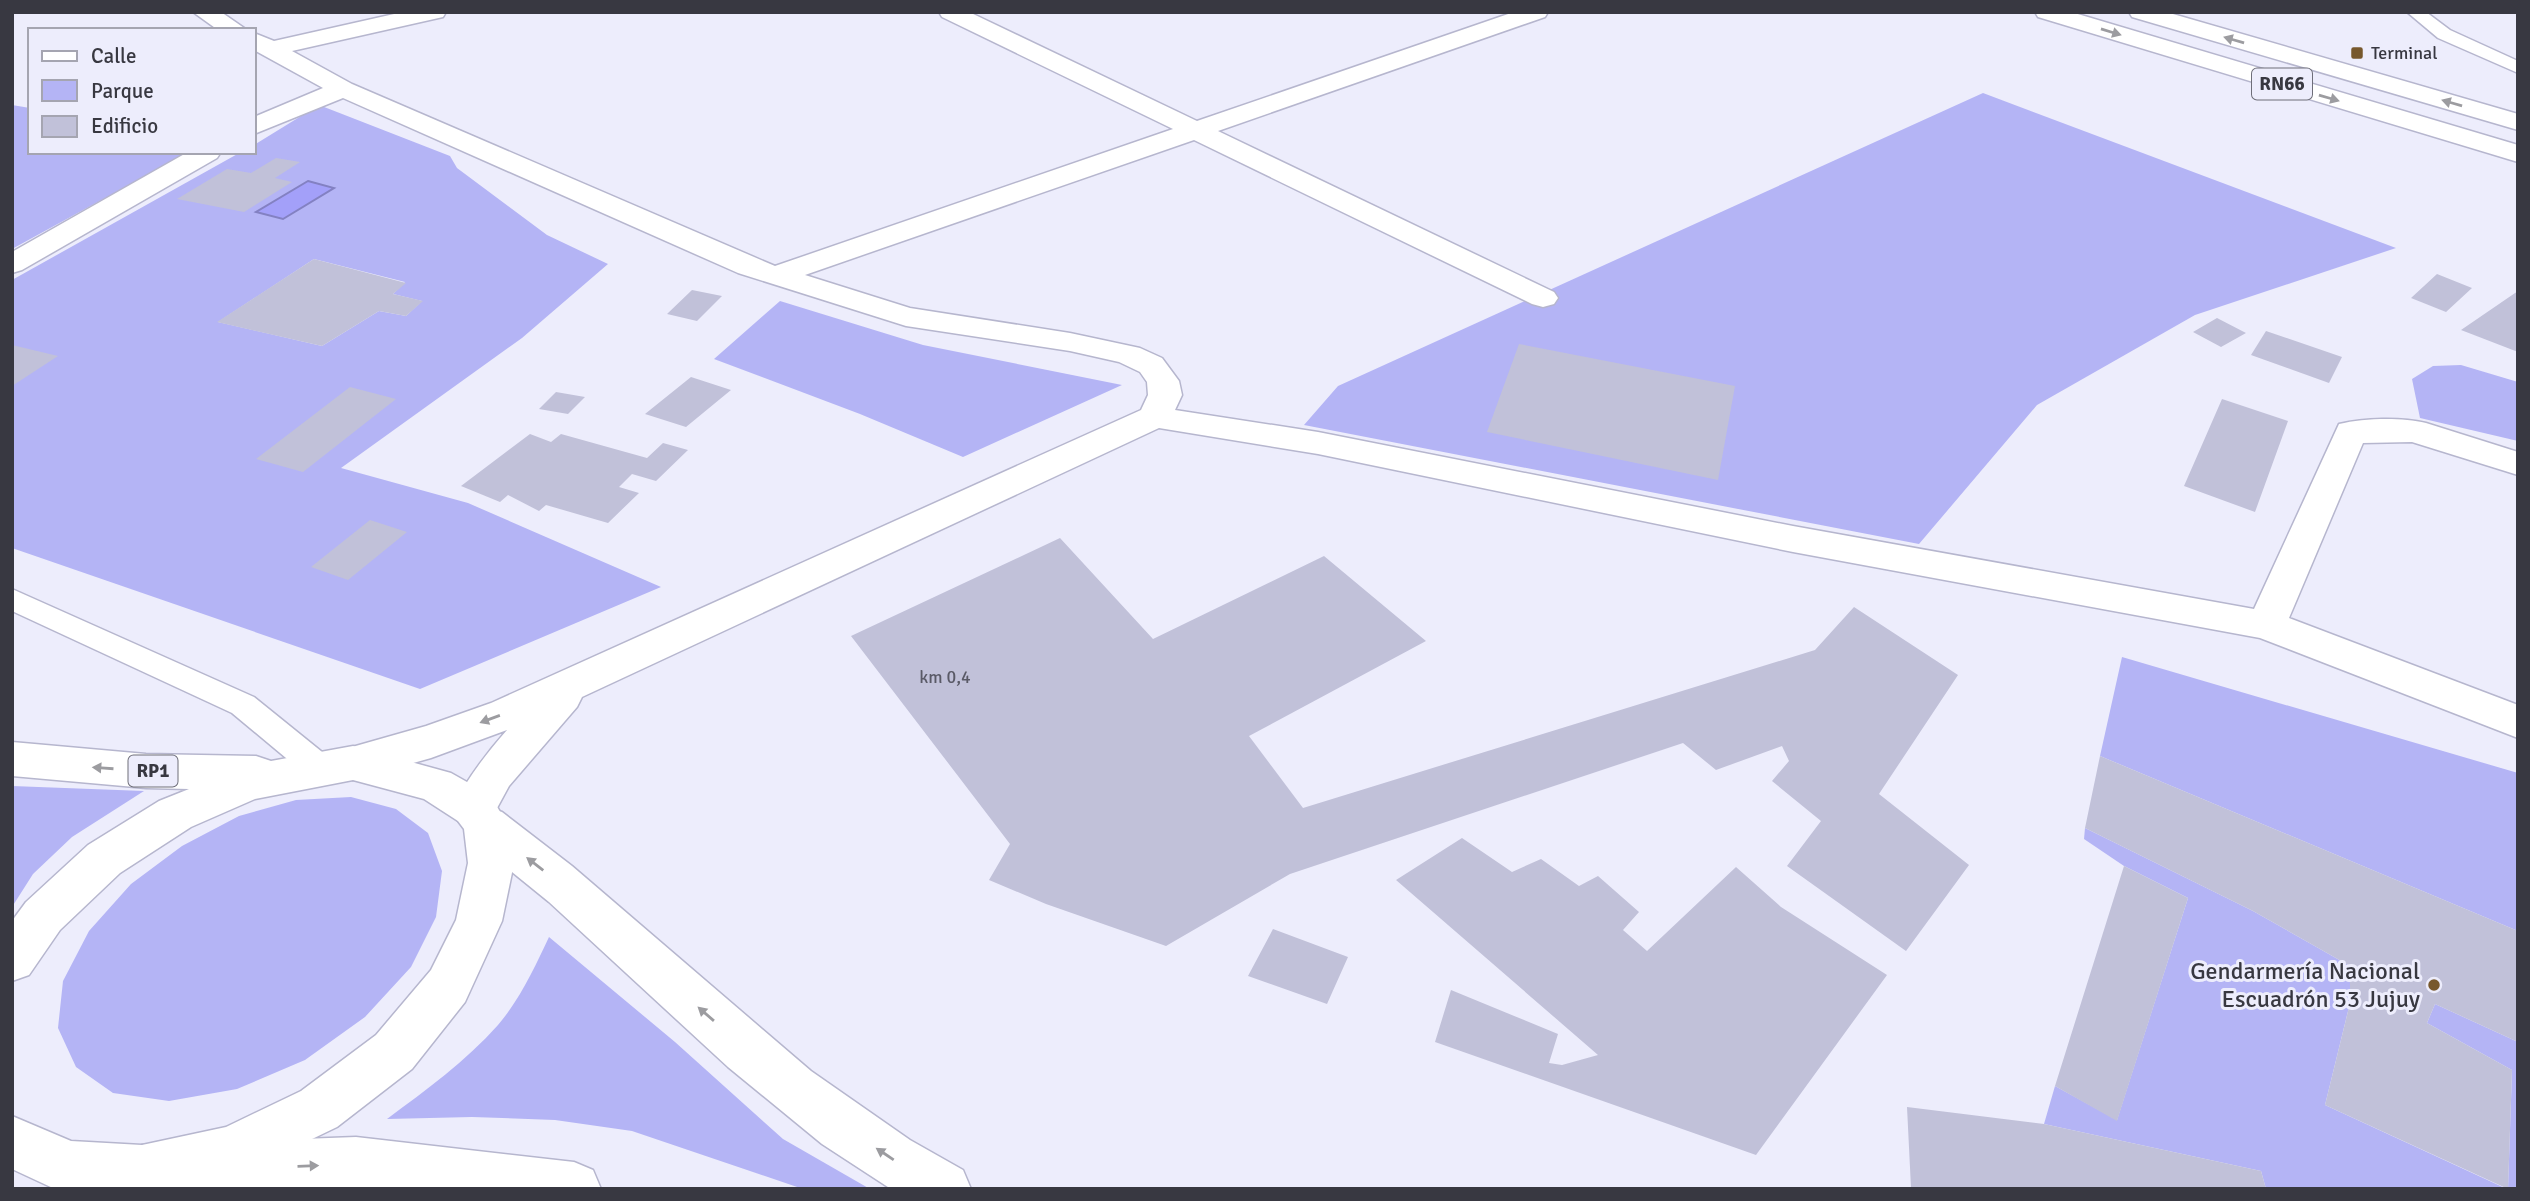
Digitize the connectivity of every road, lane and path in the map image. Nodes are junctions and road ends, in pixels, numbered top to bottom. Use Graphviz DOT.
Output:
graph roads {
  1 [pos="204,12"];
  2 [pos="435,12"];
  3 [pos="950,12"];
  4 [pos="1537,12"];
  5 [pos="2046,12"];
  6 [pos="2140,12"];
  7 [pos="2415,12"];
  8 [pos="232,28"];
  9 [pos="262,45"];
  10 [pos="2518,68"];
  11 [pos="343,89"];
  12 [pos="2518,122"];
  13 [pos="256,125"];
  14 [pos="1195,131"];
  15 [pos="204,154"];
  16 [pos="2518,154"];
  17 [pos="12,264"];
  18 [pos="775,276"];
  19 [pos="1543,298"];
  20 [pos="1155,417"];
  21 [pos="2518,464"];
  22 [pos="12,599"];
  23 [pos="2266,625"];
  24 [pos="575,682"];
  25 [pos="2518,722"];
  26 [pos="12,759"];
  27 [pos="322,769"];
  28 [pos="480,816"];
  29 [pos="12,960"];
  30 [pos="12,1142"];
  31 [pos="142,1172"];
  32 [pos="574,1189"];
  33 [pos="944,1189"];
  1 -- 8 [label="main road"];
  2 -- 9 [label="main road"];
  3 -- 14 [label="main road"];
  4 -- 14 [label="main road"];
  5 -- 16 [label="main road, RN66, one-way"];
  12 -- 6 [label="main road, RN66, one-way"];
  7 -- 10 [label="lane"];
  9 -- 11 [label="main road"];
  11 -- 13 [label="main road"];
  11 -- 18 [label="main road"];
  14 -- 18 [label="main road"];
  14 -- 19 [label="main road"];
  15 -- 17 [label="main road"];
  18 -- 20 [label="main road"];
  20 -- 23 [label="main road"];
  20 -- 24 [label="main road"];
  21 -- 23 [label="main road"];
  22 -- 27 [label="lane"];
  23 -- 25 [label="main road"];
  24 -- 27 [label="main road, one-way"];
  24 -- 28 [label="main road"];
  27 -- 26 [label="main road, RP1, one-way"];
  27 -- 28 [label="main road"];
  27 -- 29 [label="main road"];
  28 -- 31 [label="main road"];
  33 -- 28 [label="main road, one-way"];
  30 -- 31 [label="main road"];
  31 -- 32 [label="main road, one-way"];
}
